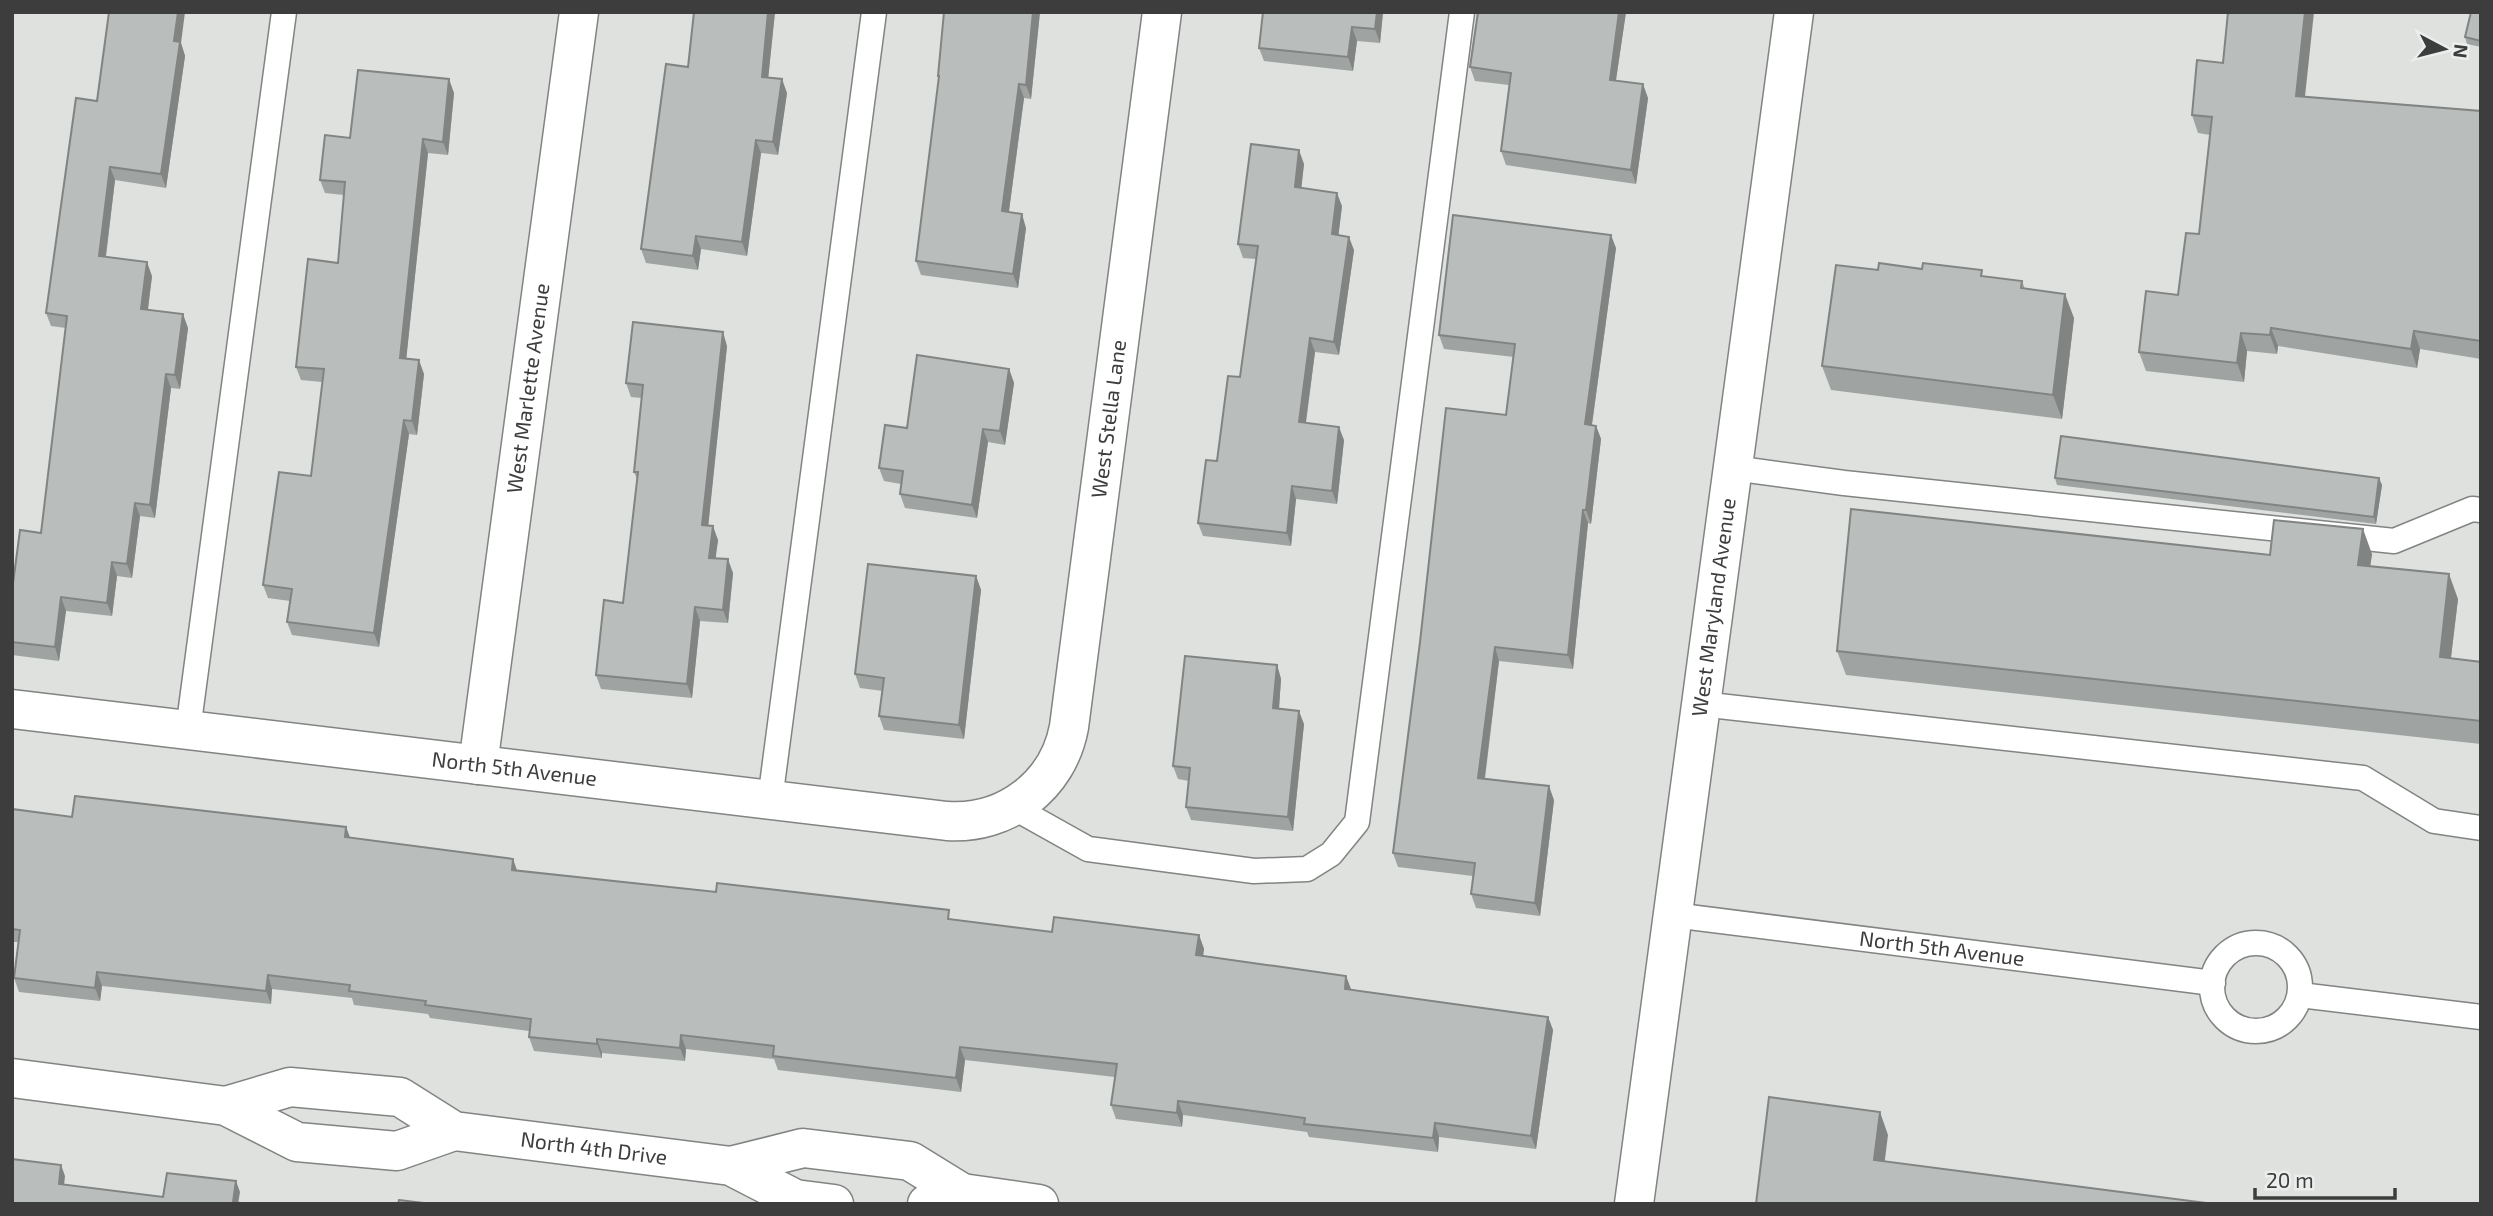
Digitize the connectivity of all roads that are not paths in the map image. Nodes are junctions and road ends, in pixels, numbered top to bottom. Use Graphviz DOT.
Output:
graph roads {
  1 [pos="284,12"];
  2 [pos="579,12"];
  3 [pos="874,12"];
  4 [pos="1162,12"];
  5 [pos="1462,12"];
  6 [pos="1794,12"];
  7 [pos="1732,468"];
  8 [pos="2481,510"];
  9 [pos="1701,704"];
  10 [pos="12,709"];
  11 [pos="188,730"];
  12 [pos="478,765"];
  13 [pos="770,800"];
  14 [pos="1013,807"];
  15 [pos="2481,828"];
  16 [pos="1673,915"];
  17 [pos="2213,983"];
  18 [pos="2300,995"];
  19 [pos="2481,1017"];
  20 [pos="12,1078"];
  21 [pos="226,1106"];
  22 [pos="454,1130"];
  23 [pos="731,1166"];
  24 [pos="945,1199"];
  25 [pos="834,1204"];
  26 [pos="1039,1204"];
  27 [pos="1634,1204"];
  1 -- 11 [label="lane"];
  2 -- 12 [label="street, West Marlette Avenue"];
  3 -- 13 [label="lane"];
  4 -- 14 [label="street, West Stella Lane"];
  5 -- 14 [label="lane"];
  6 -- 7 [label="street, West Maryland Avenue"];
  7 -- 8 [label="lane"];
  7 -- 9 [label="street, West Maryland Avenue"];
  9 -- 15 [label="lane"];
  9 -- 16 [label="street, West Maryland Avenue"];
  10 -- 11 [label="street, North 5th Avenue"];
  11 -- 12 [label="street, North 5th Avenue"];
  12 -- 13 [label="street, North 5th Avenue"];
  13 -- 14 [label="street, North 5th Avenue"];
  16 -- 17 [label="lane, North 5th Avenue"];
  16 -- 27 [label="street, West Maryland Avenue"];
  17 -- 18 [label="lane"];
  17 -- 18 [label="lane"];
  18 -- 19 [label="lane"];
  20 -- 21 [label="street, North 4th Drive"];
  21 -- 22 [label="street, North 4th Drive"];
  21 -- 22 [label="street, North 4th Drive"];
  22 -- 23 [label="street, North 4th Drive"];
  23 -- 24 [label="street, North 4th Drive"];
  23 -- 25 [label="street, North 4th Drive"];
  24 -- 26 [label="street, North 4th Drive"];
}
